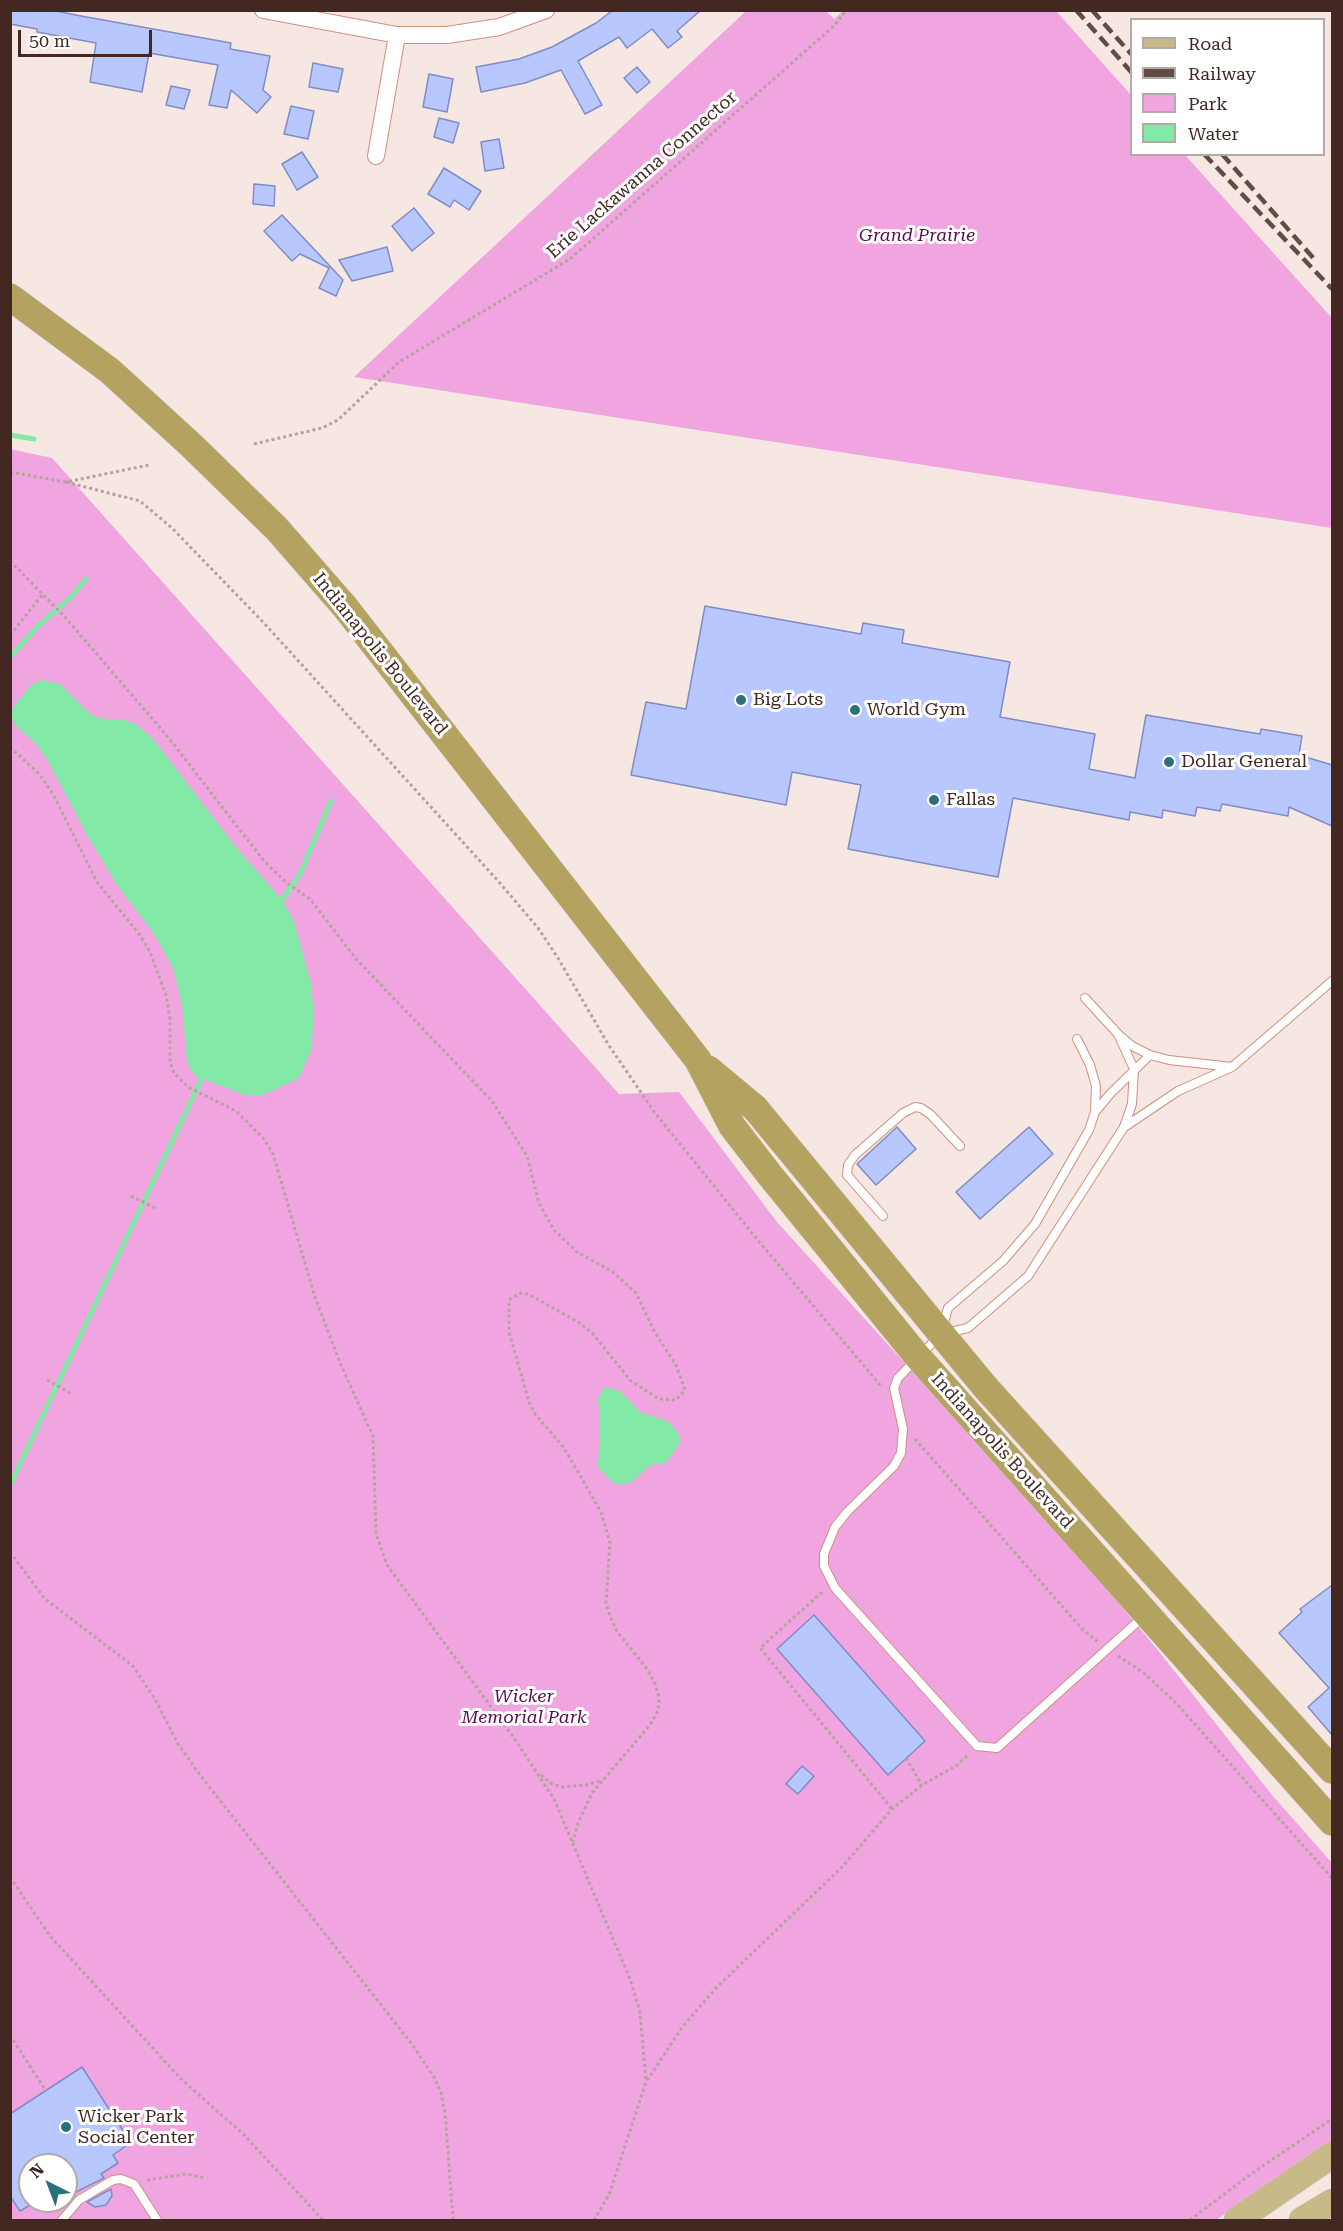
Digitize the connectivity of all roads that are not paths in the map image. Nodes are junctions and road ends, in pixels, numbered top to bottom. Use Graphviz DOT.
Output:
graph roads {
  1 [pos="263,10"];
  2 [pos="546,10"];
  3 [pos="398,35"];
  4 [pos="376,156"];
  5 [pos="10,297"];
  6 [pos="1332,981"];
  7 [pos="1085,998"];
  8 [pos="1118,1034"];
  9 [pos="1077,1039"];
  10 [pos="1150,1055"];
  11 [pos="698,1060"];
  12 [pos="1232,1067"];
  13 [pos="1134,1069"];
  14 [pos="1095,1112"];
  15 [pos="1124,1127"];
  16 [pos="960,1146"];
  17 [pos="882,1216"];
  18 [pos="941,1334"];
  19 [pos="917,1356"];
  20 [pos="1147,1613"];
  21 [pos="1332,1770"];
  22 [pos="1332,1822"];
  23 [pos="1332,2155"];
  24 [pos="1332,2202"];
  25 [pos="62,2220"];
  26 [pos="157,2220"];
  27 [pos="1237,2220"];
  28 [pos="1302,2220"];
  1 -- 3 [label="street"];
  2 -- 3 [label="street"];
  3 -- 4 [label="street"];
  5 -- 11 [label="highway, Indianapolis Boulevard"];
  6 -- 12 [label="lane"];
  7 -- 8 [label="lane"];
  8 -- 10 [label="lane"];
  8 -- 13 [label="lane"];
  9 -- 14 [label="lane"];
  10 -- 12 [label="lane"];
  10 -- 13 [label="lane"];
  11 -- 18 [label="highway, Indianapolis Boulevard"];
  11 -- 19 [label="highway, Indianapolis Boulevard"];
  12 -- 15 [label="lane"];
  13 -- 14 [label="lane"];
  13 -- 15 [label="lane"];
  14 -- 18 [label="lane"];
  15 -- 18 [label="lane"];
  16 -- 17 [label="lane"];
  18 -- 19 [label="lane"];
  18 -- 21 [label="highway, Indianapolis Boulevard"];
  19 -- 20 [label="highway, Indianapolis Boulevard"];
  19 -- 20 [label="lane"];
  20 -- 22 [label="highway, Indianapolis Boulevard"];
  23 -- 27 [label="main road"];
  24 -- 28 [label="main road"];
  25 -- 26 [label="lane"];
}
